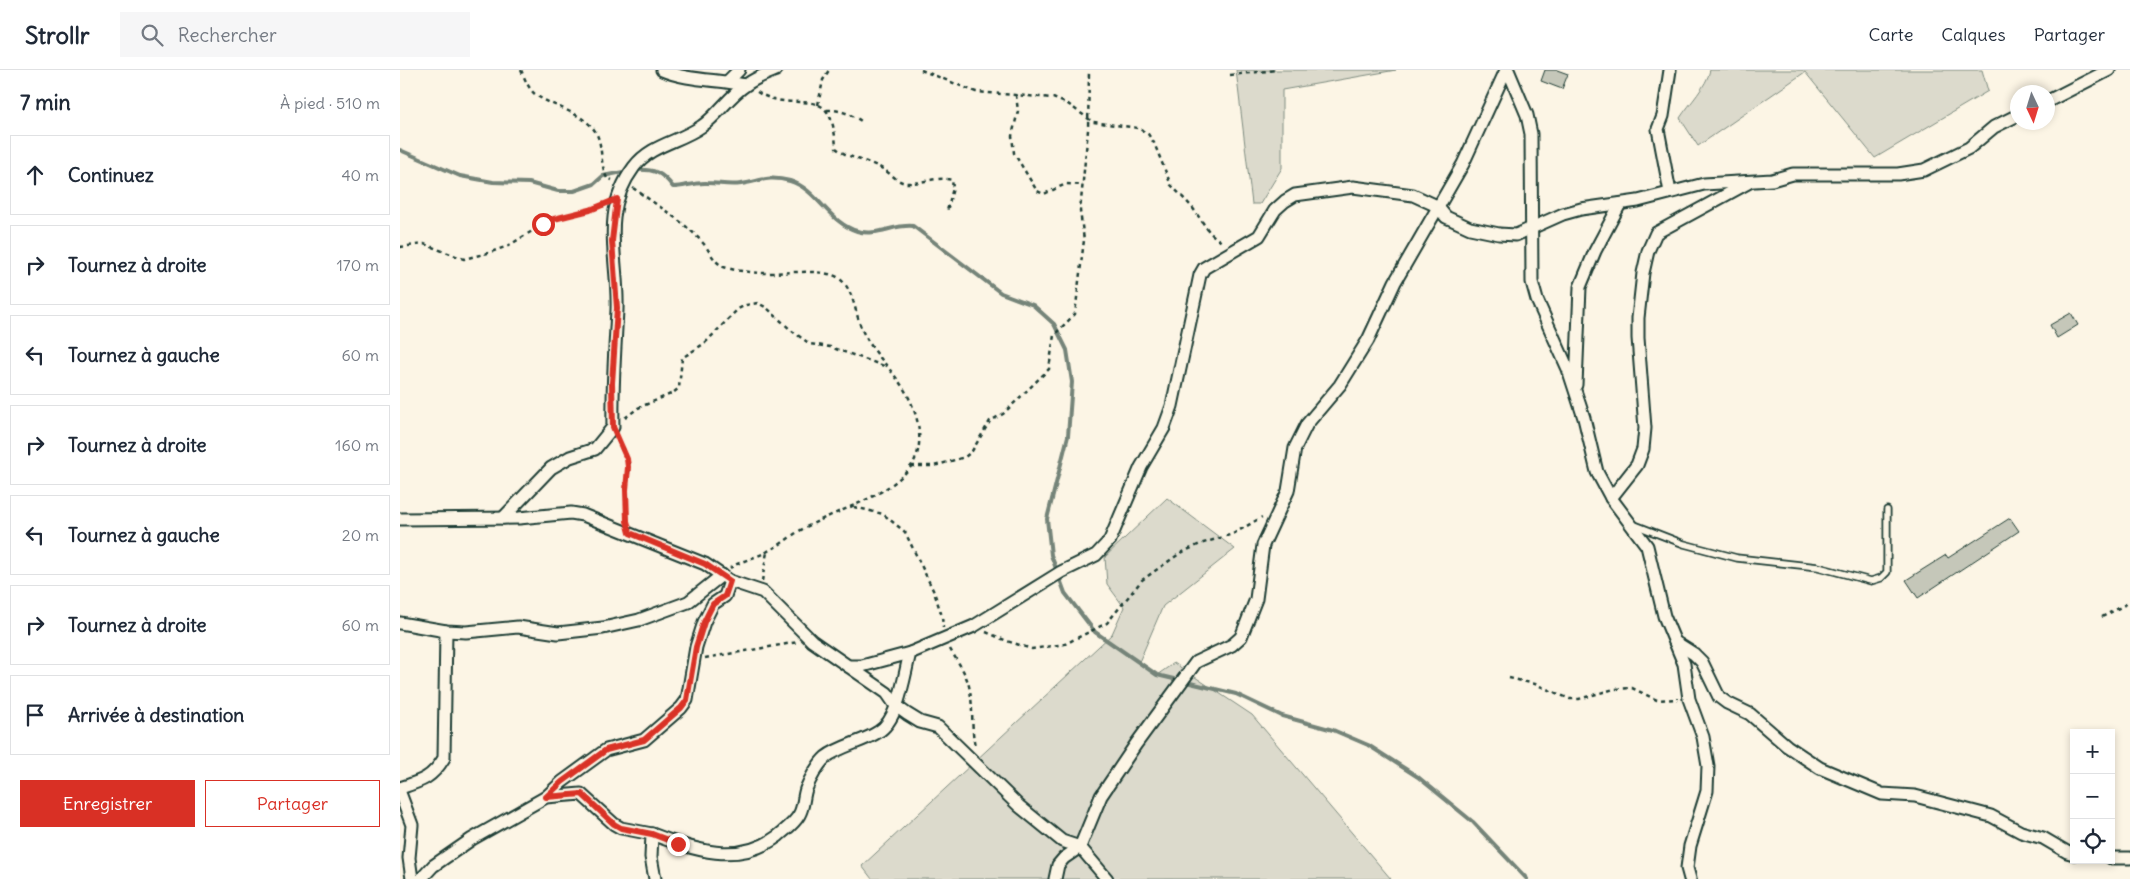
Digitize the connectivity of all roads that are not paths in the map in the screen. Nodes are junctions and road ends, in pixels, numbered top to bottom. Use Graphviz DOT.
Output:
graph roads {
  1 [pos="662,70"];
  2 [pos="739,70"];
  3 [pos="776,70"];
  4 [pos="1507,70"];
  5 [pos="1670,70"];
  6 [pos="2109,70"];
  7 [pos="728,81"];
  8 [pos="745,85"];
  9 [pos="2055,97"];
  10 [pos="2010,119"];
  11 [pos="1752,181"];
  12 [pos="1670,192"];
  13 [pos="1620,204"];
  14 [pos="1437,206"];
  15 [pos="1531,228"];
  16 [pos="1575,390"];
  17 [pos="1611,498"];
  18 [pos="1887,510"];
  19 [pos="503,518"];
  20 [pos="400,519"];
  21 [pos="1630,524"];
  22 [pos="726,578"];
  23 [pos="400,623"];
  24 [pos="446,631"];
  25 [pos="1675,642"];
  26 [pos="910,653"];
  27 [pos="848,666"];
  28 [pos="896,706"];
  29 [pos="400,788"];
  30 [pos="400,793"];
  31 [pos="546,797"];
  32 [pos="652,834"];
  33 [pos="1080,847"];
  34 [pos="2070,853"];
  35 [pos="2115,858"];
  36 [pos="2130,858"];
  37 [pos="412,879"];
  38 [pos="421,879"];
  39 [pos="655,879"];
  40 [pos="1055,879"];
  41 [pos="1107,879"];
  42 [pos="1690,879"];
  1 -- 7 [label="street"];
  2 -- 7 [label="street"];
  3 -- 8 [label="street"];
  4 -- 14 [label="street"];
  4 -- 15 [label="street"];
  5 -- 12 [label="street"];
  6 -- 9 [label="street"];
  7 -- 8 [label="street"];
  8 -- 19 [label="street"];
  10 -- 11 [label="street"];
  11 -- 12 [label="street"];
  11 -- 17 [label="street"];
  12 -- 13 [label="street"];
  13 -- 15 [label="street"];
  13 -- 16 [label="street"];
  14 -- 15 [label="street"];
  14 -- 26 [label="street"];
  14 -- 33 [label="street"];
  15 -- 16 [label="street"];
  16 -- 17 [label="street"];
  17 -- 21 [label="street"];
  18 -- 21 [label="lane"];
  19 -- 20 [label="street"];
  19 -- 22 [label="street"];
  21 -- 25 [label="street"];
  22 -- 24 [label="street"];
  22 -- 27 [label="street"];
  22 -- 31 [label="street"];
  23 -- 24 [label="street"];
  24 -- 29 [label="street"];
  25 -- 34 [label="street"];
  25 -- 42 [label="street"];
  26 -- 27 [label="street"];
  26 -- 28 [label="street"];
  27 -- 28 [label="street"];
  28 -- 32 [label="street"];
  28 -- 33 [label="street"];
  30 -- 37 [label="street"];
  31 -- 32 [label="street"];
  31 -- 38 [label="street"];
  32 -- 39 [label="street"];
  33 -- 40 [label="street"];
  33 -- 41 [label="street"];
  35 -- 36 [label="street"];
}
